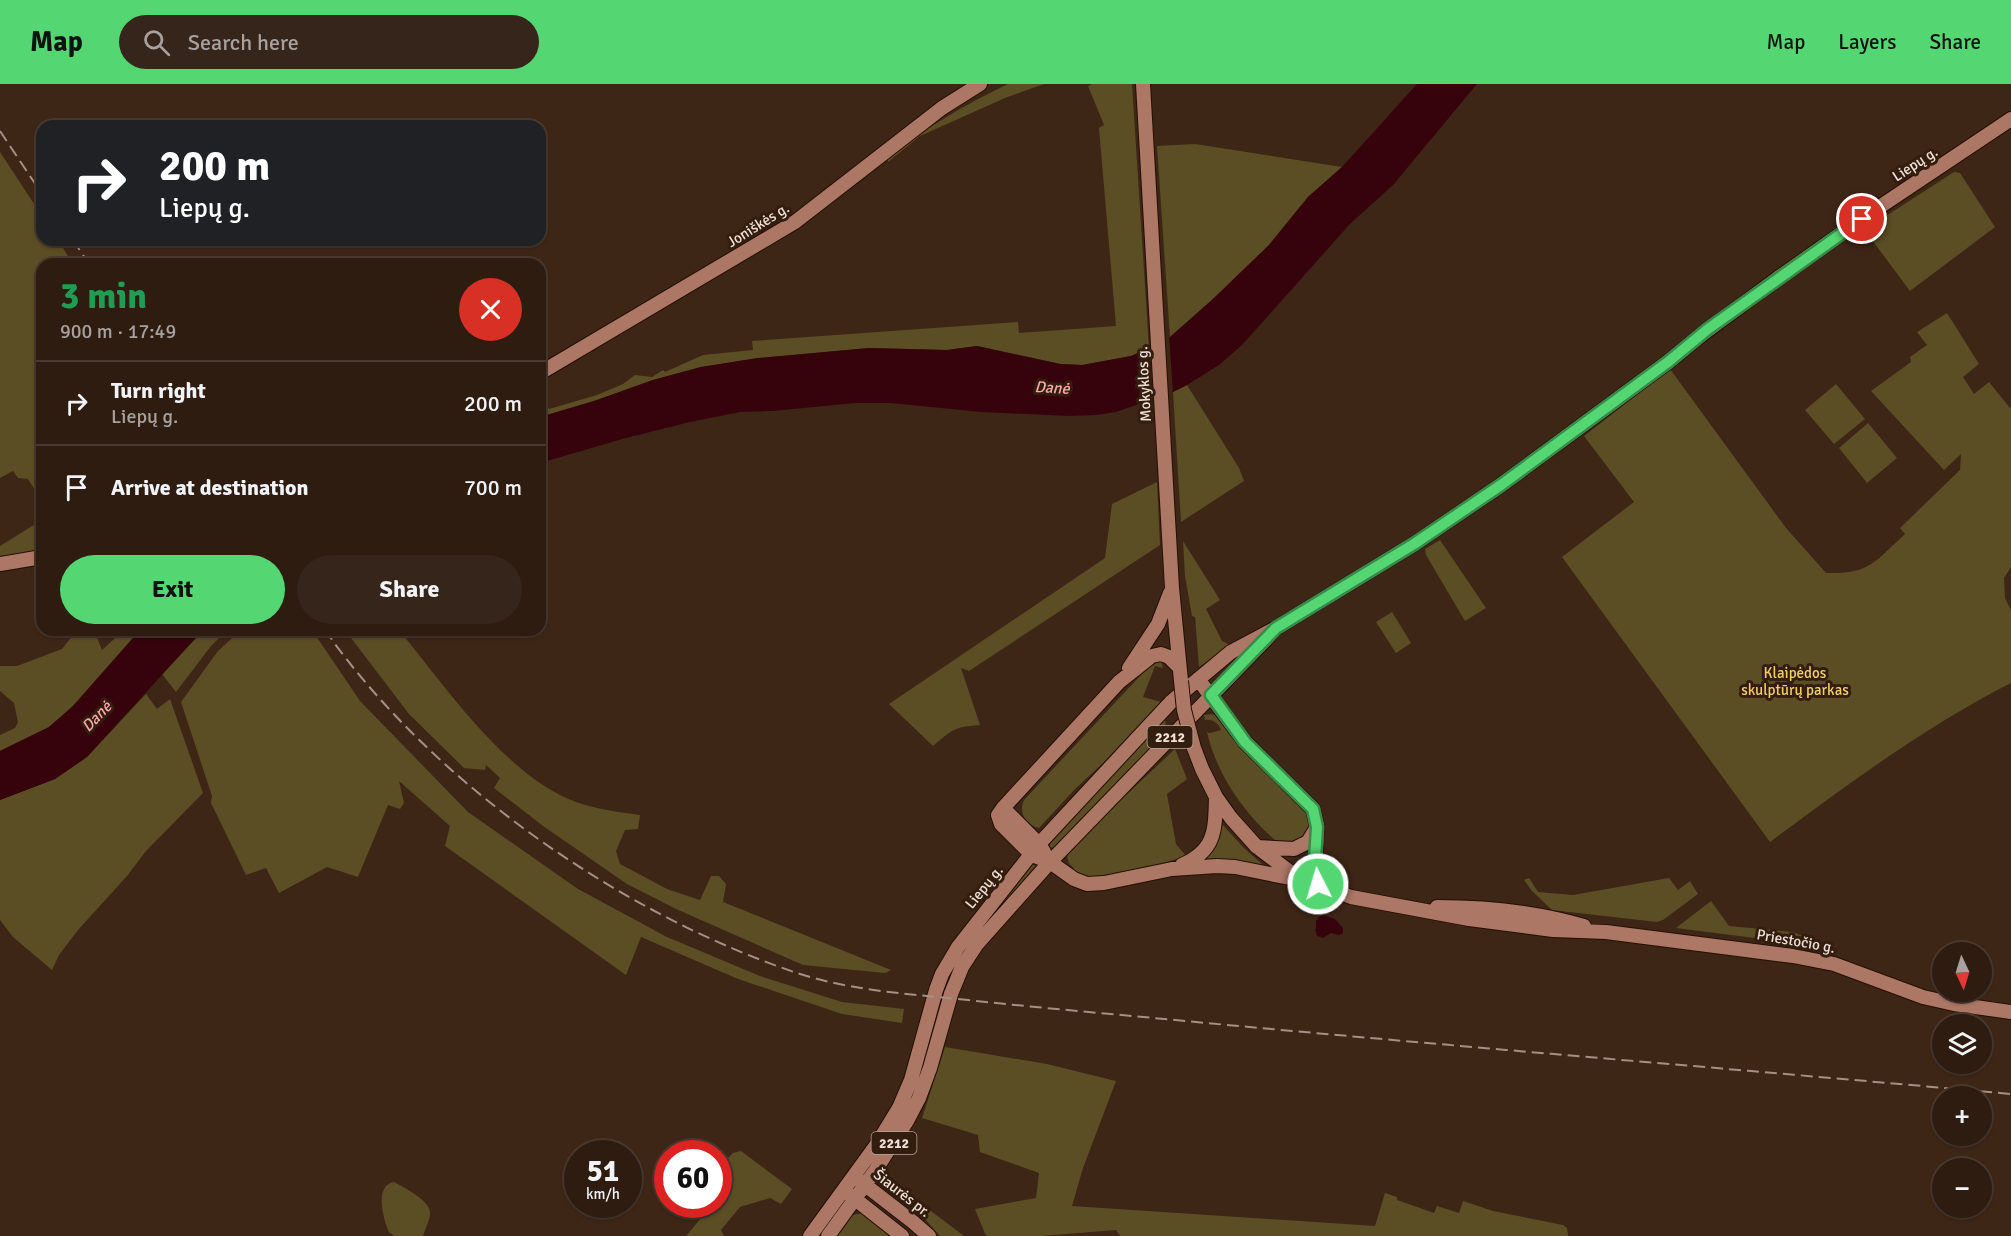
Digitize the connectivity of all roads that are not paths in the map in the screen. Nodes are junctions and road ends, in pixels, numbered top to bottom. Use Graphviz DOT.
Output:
graph roads {
  1 [pos="980,84"];
  2 [pos="1143,84"];
  3 [pos="2011,119"];
  4 [pos="546,369"];
  5 [pos="36,558"];
  6 [pos="0,564"];
  7 [pos="1172,588"];
  8 [pos="1276,628"];
  9 [pos="1179,667"];
  10 [pos="1198,679"];
  11 [pos="1180,681"];
  12 [pos="1119,682"];
  13 [pos="1211,695"];
  14 [pos="1216,797"];
  15 [pos="1317,827"];
  16 [pos="1257,847"];
  17 [pos="1035,850"];
  18 [pos="1050,862"];
  19 [pos="1172,869"];
  20 [pos="1315,883"];
  21 [pos="2011,1012"];
  22 [pos="854,1176"];
  23 [pos="866,1185"];
  24 [pos="843,1190"];
  25 [pos="856,1199"];
  26 [pos="810,1236"];
  27 [pos="828,1236"];
  28 [pos="902,1236"];
  29 [pos="928,1236"];
  1 -- 4 [label="main road, Joniškės g."];
  2 -- 7 [label="main road, Mokyklos g."];
  3 -- 8 [label="main road, Liepų g. / 2212"];
  5 -- 6 [label="main road"];
  7 -- 9 [label="main road, Mokyklos g."];
  7 -- 12 [label="main road"];
  8 -- 10 [label="main road, Liepų g."];
  8 -- 13 [label="main road, Liepų g. / 2212"];
  9 -- 11 [label="main road, Mokyklos g."];
  9 -- 12 [label="main road"];
  10 -- 13 [label="main road"];
  10 -- 17 [label="main road, Liepų g."];
  11 -- 14 [label="main road, Priestočio g., bridge"];
  12 -- 17 [label="main road"];
  13 -- 15 [label="main road"];
  13 -- 18 [label="main road, Liepų g. / 2212"];
  14 -- 16 [label="main road, Priestočio g."];
  14 -- 19 [label="main road"];
  15 -- 16 [label="main road"];
  15 -- 20 [label="main road"];
  16 -- 20 [label="main road, Priestočio g."];
  17 -- 18 [label="main road"];
  17 -- 22 [label="main road, Liepų g."];
  18 -- 19 [label="main road"];
  18 -- 23 [label="main road, Liepų g. / 2212"];
  19 -- 20 [label="main road"];
  20 -- 21 [label="main road, Priestočio g."];
  22 -- 23 [label="main road, Šiaurės pr."];
  22 -- 24 [label="main road, Liepų g."];
  23 -- 25 [label="main road, Liepų g. / 2212"];
  23 -- 29 [label="main road, Šiaurės pr."];
  24 -- 25 [label="main road"];
  24 -- 26 [label="main road, Liepų g."];
  25 -- 27 [label="main road, Liepų g. / 2212"];
  25 -- 28 [label="main road"];
}
